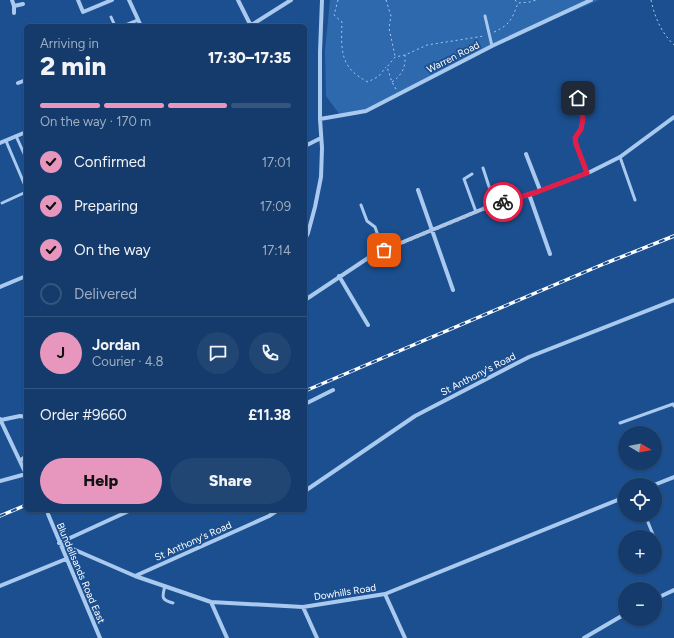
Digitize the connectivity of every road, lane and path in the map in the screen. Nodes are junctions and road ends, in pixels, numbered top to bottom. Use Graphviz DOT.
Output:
graph roads {
  1 [pos="12,0"];
  2 [pos="78,0"];
  3 [pos="112,0"];
  4 [pos="130,0"];
  5 [pos="238,0"];
  6 [pos="290,0"];
  7 [pos="322,0"];
  8 [pos="338,0"];
  9 [pos="386,0"];
  10 [pos="515,0"];
  11 [pos="536,0"];
  12 [pos="591,0"];
  13 [pos="651,0"];
  14 [pos="518,3"];
  15 [pos="23,4"];
  16 [pos="14,6"];
  17 [pos="14,13"];
  18 [pos="485,16"];
  19 [pos="111,17"];
  20 [pos="138,20"];
  21 [pos="114,24"];
  22 [pos="128,24"];
  23 [pos="140,24"];
  24 [pos="249,24"];
  25 [pos="253,24"];
  26 [pos="490,34"];
  27 [pos="674,45"];
  28 [pos="492,46"];
  29 [pos="405,54"];
  30 [pos="395,57"];
  31 [pos="388,65"];
  32 [pos="24,81"];
  33 [pos="392,82"];
  34 [pos="18,83"];
  35 [pos="398,94"];
  36 [pos="578,98"];
  37 [pos="674,117"];
  38 [pos="320,119"];
  39 [pos="24,133"];
  40 [pos="16,136"];
  41 [pos="321,138"];
  42 [pos="6,140"];
  43 [pos="0,143"];
  44 [pos="307,145"];
  45 [pos="24,154"];
  46 [pos="526,154"];
  47 [pos="620,157"];
  48 [pos="483,168"];
  49 [pos="587,173"];
  50 [pos="472,174"];
  51 [pos="24,183"];
  52 [pos="418,190"];
  53 [pos="540,190"];
  54 [pos="24,193"];
  55 [pos="529,194"];
  56 [pos="635,200"];
  57 [pos="2,203"];
  58 [pos="361,205"];
  59 [pos="495,205"];
  60 [pos="476,212"];
  61 [pos="432,230"];
  62 [pos="307,233"];
  63 [pos="384,250"];
  64 [pos="550,254"];
  65 [pos="338,276"];
  66 [pos="24,277"];
  67 [pos="0,287"];
  68 [pos="453,290"];
  69 [pos="307,299"];
  70 [pos="674,300"];
  71 [pos="368,325"];
  72 [pos="333,390"];
  73 [pos="307,403"];
  74 [pos="674,406"];
  75 [pos="24,417"];
  76 [pos="0,420"];
  77 [pos="620,423"];
  78 [pos="24,458"];
  79 [pos="20,461"];
  80 [pos="24,470"];
  81 [pos="24,474"];
  82 [pos="674,477"];
  83 [pos="0,480"];
  84 [pos="662,482"];
  85 [pos="307,490"];
  86 [pos="618,500"];
  87 [pos="127,512"];
  88 [pos="275,512"];
  89 [pos="48,514"];
  90 [pos="59,543"];
  91 [pos="66,559"];
  92 [pos="135,576"];
  93 [pos="0,586"];
  94 [pos="165,586"];
  95 [pos="674,590"];
  96 [pos="385,594"];
  97 [pos="662,596"];
  98 [pos="211,602"];
  99 [pos="173,603"];
  100 [pos="303,607"];
  101 [pos="618,618"];
  102 [pos="100,638"];
  103 [pos="227,638"];
  104 [pos="317,638"];
  105 [pos="405,638"];
  106 [pos="584,638"];
  1 -- 16 [label="street"];
  2 -- 3 [label="street"];
  4 -- 20 [label="street"];
  5 -- 24 [label="street"];
  6 -- 25 [label="street"];
  7 -- 38 [label="street"];
  8 -- 31 [label="path"];
  9 -- 30 [label="path"];
  10 -- 14 [label="path"];
  11 -- 14 [label="path"];
  12 -- 28 [label="street, Warren Road"];
  13 -- 27 [label="path"];
  14 -- 26 [label="path"];
  15 -- 16 [label="street"];
  16 -- 17 [label="street"];
  18 -- 26 [label="lane"];
  19 -- 21 [label="lane"];
  20 -- 22 [label="lane"];
  20 -- 23 [label="street"];
  26 -- 28 [label="lane"];
  26 -- 29 [label="path"];
  28 -- 35 [label="street, Warren Road"];
  29 -- 30 [label="path"];
  29 -- 33 [label="path"];
  30 -- 31 [label="path"];
  31 -- 33 [label="path"];
  32 -- 34 [label="street"];
  33 -- 35 [label="path"];
  35 -- 38 [label="street, Warren Road"];
  36 -- 49 [label="street"];
  37 -- 47 [label="street"];
  38 -- 41 [label="street"];
  39 -- 40 [label="street"];
  40 -- 42 [label="street"];
  40 -- 45 [label="lane"];
  41 -- 44 [label="street"];
  41 -- 62 [label="street"];
  42 -- 43 [label="street"];
  42 -- 51 [label="lane"];
  46 -- 53 [label="street"];
  47 -- 49 [label="street"];
  47 -- 56 [label="lane"];
  48 -- 59 [label="lane"];
  49 -- 53 [label="street"];
  50 -- 60 [label="lane"];
  52 -- 61 [label="street"];
  53 -- 55 [label="street"];
  54 -- 57 [label="lane"];
  55 -- 59 [label="street"];
  55 -- 64 [label="street"];
  58 -- 63 [label="lane"];
  59 -- 60 [label="street"];
  60 -- 61 [label="street"];
  61 -- 63 [label="street"];
  61 -- 68 [label="street"];
  63 -- 65 [label="street"];
  65 -- 69 [label="street"];
  65 -- 71 [label="street"];
  66 -- 67 [label="street"];
  70 -- 85 [label="street, St Anthony's Road"];
  72 -- 73 [label="street"];
  74 -- 77 [label="lane"];
  75 -- 76 [label="street"];
  76 -- 79 [label="street"];
  78 -- 79 [label="street"];
  79 -- 80 [label="street"];
  81 -- 83 [label="street"];
  82 -- 84 [label="street"];
  86 -- 96 [label="street, Dowhills Road"];
  87 -- 90 [label="street"];
  88 -- 92 [label="street, St Anthony's Road"];
  89 -- 90 [label="street, Blundellsands Road East"];
  90 -- 91 [label="street, Blundellsands Road East"];
  90 -- 92 [label="street, Dowhills Road"];
  91 -- 93 [label="street"];
  91 -- 102 [label="street, Blundellsands Road East"];
  92 -- 94 [label="street, Dowhills Road"];
  94 -- 98 [label="street, Dowhills Road"];
  94 -- 99 [label="lane"];
  95 -- 97 [label="street"];
  96 -- 100 [label="street, Dowhills Road"];
  96 -- 105 [label="street"];
  98 -- 100 [label="street, Dowhills Road"];
  98 -- 103 [label="street"];
  100 -- 104 [label="street"];
  101 -- 106 [label="street"];
}
